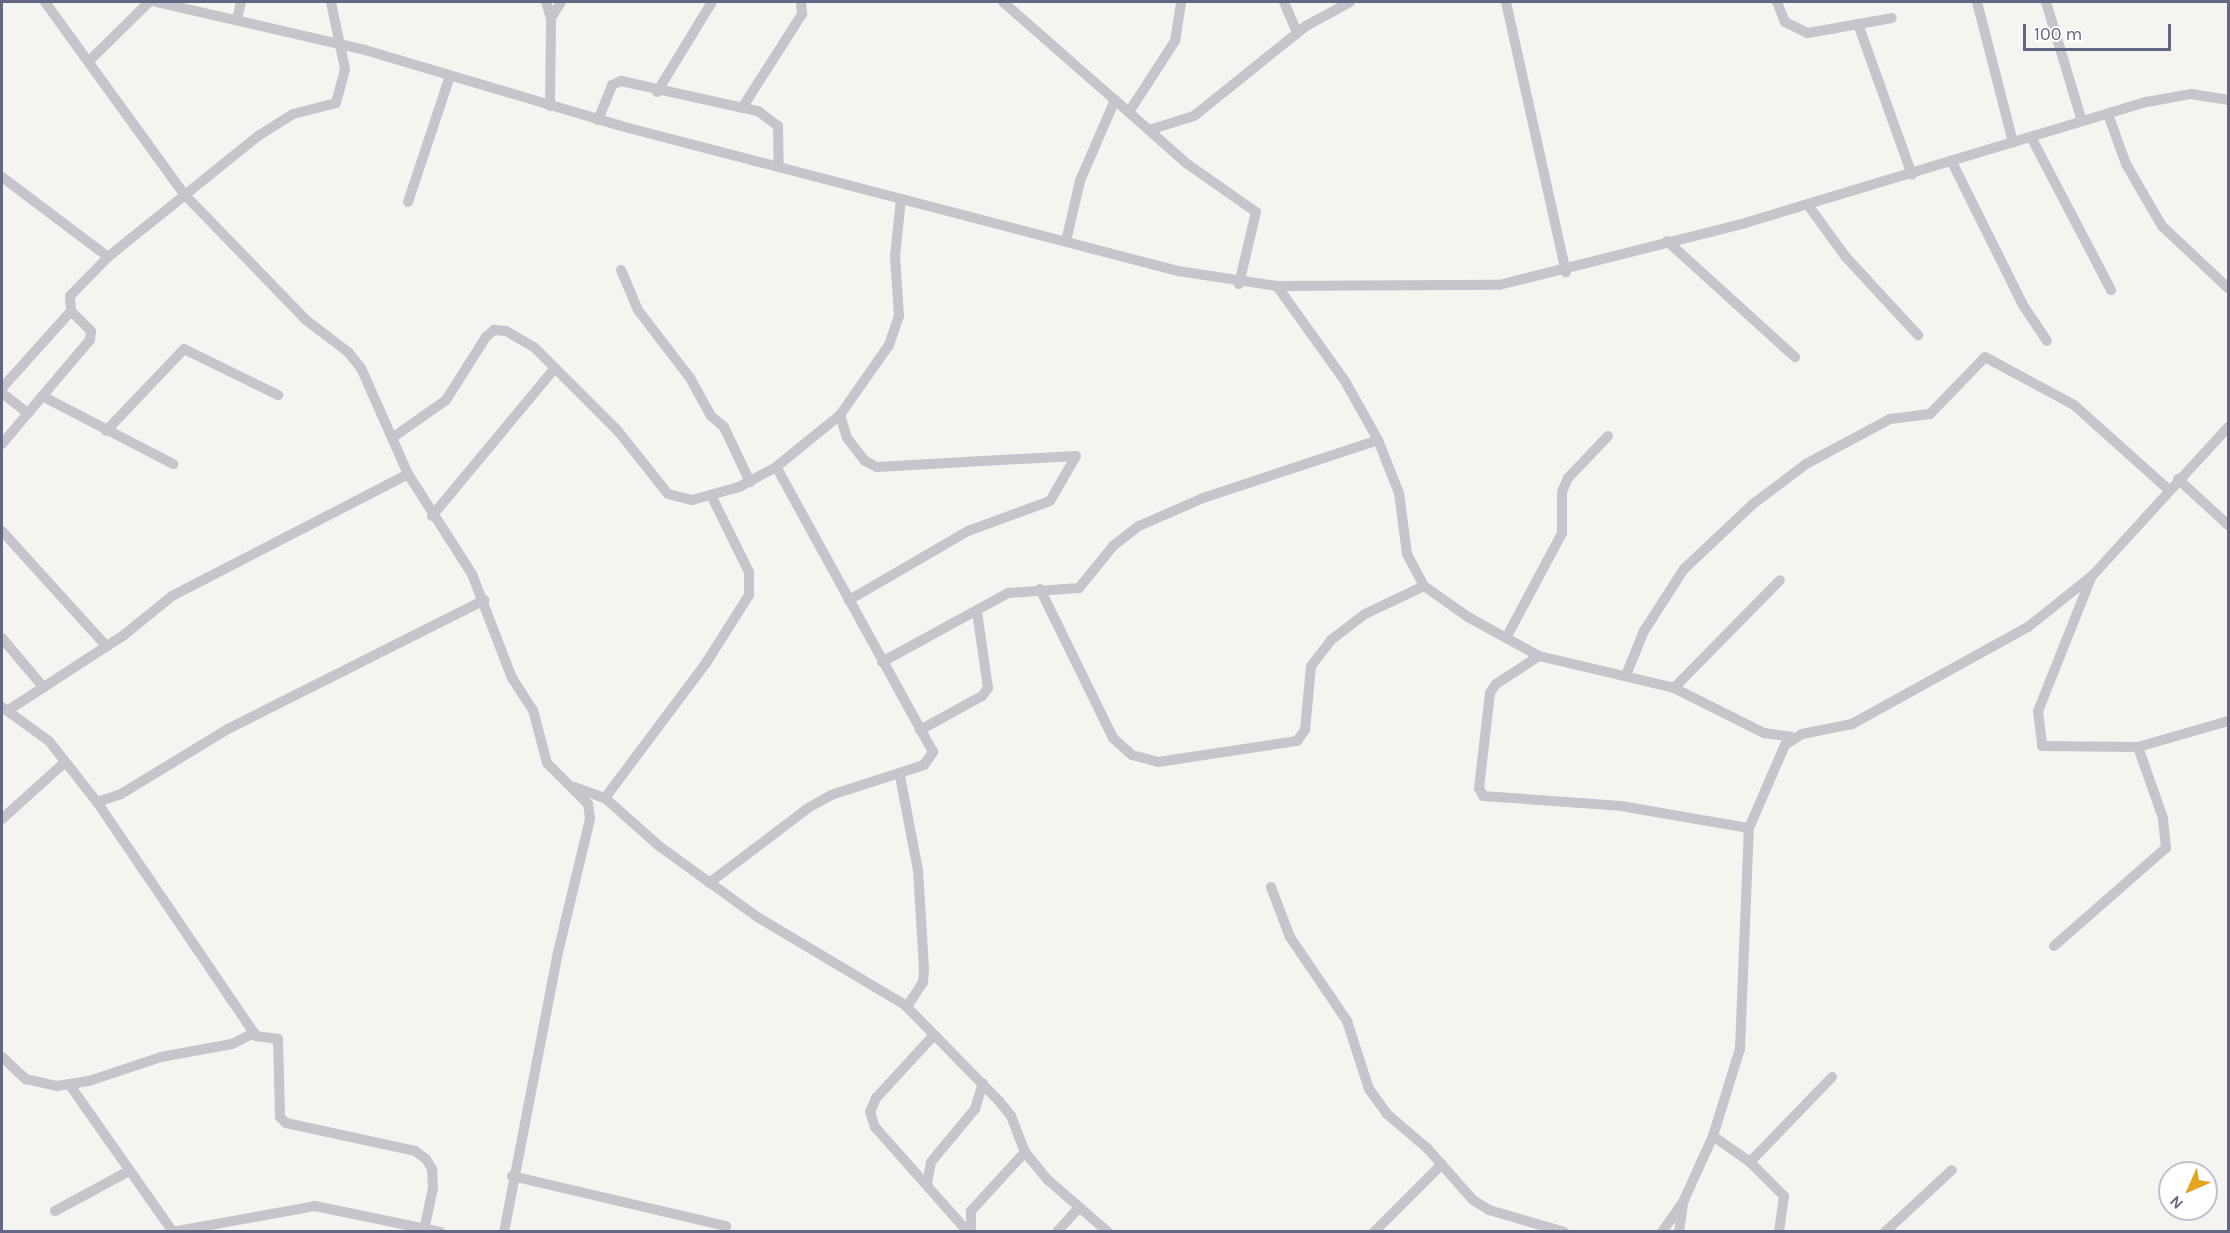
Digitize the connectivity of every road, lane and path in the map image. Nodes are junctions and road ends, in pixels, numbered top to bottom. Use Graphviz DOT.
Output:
graph roads {
  1 [pos="45,2"];
  2 [pos="149,2"];
  3 [pos="156,2"];
  4 [pos="241,2"];
  5 [pos="331,2"];
  6 [pos="546,2"];
  7 [pos="561,2"];
  8 [pos="712,2"];
  9 [pos="801,2"];
  10 [pos="1003,2"];
  11 [pos="1181,2"];
  12 [pos="1284,2"];
  13 [pos="1350,2"];
  14 [pos="1506,2"];
  15 [pos="1777,2"];
  16 [pos="1977,2"];
  17 [pos="2046,2"];
  18 [pos="551,18"];
  19 [pos="1892,18"];
  20 [pos="237,19"];
  21 [pos="1858,24"];
  22 [pos="1297,33"];
  23 [pos="343,45"];
  24 [pos="89,61"];
  25 [pos="450,76"];
  26 [pos="657,92"];
  27 [pos="1115,100"];
  28 [pos="2229,100"];
  29 [pos="550,106"];
  30 [pos="742,108"];
  31 [pos="1129,112"];
  32 [pos="2108,114"];
  33 [pos="598,120"];
  34 [pos="2082,121"];
  35 [pos="1149,130"];
  36 [pos="2031,137"];
  37 [pos="2013,142"];
  38 [pos="1952,162"];
  39 [pos="778,165"];
  40 [pos="1912,175"];
  41 [pos="2,177"];
  42 [pos="184,194"];
  43 [pos="901,199"];
  44 [pos="408,202"];
  45 [pos="1808,205"];
  46 [pos="1066,241"];
  47 [pos="1668,241"];
  48 [pos="108,256"];
  49 [pos="621,270"];
  50 [pos="1566,272"];
  51 [pos="1239,284"];
  52 [pos="1277,286"];
  53 [pos="2229,288"];
  54 [pos="2111,290"];
  55 [pos="71,311"];
  56 [pos="1918,335"];
  57 [pos="2047,341"];
  58 [pos="1795,357"];
  59 [pos="555,368"];
  60 [pos="2,388"];
  61 [pos="2,393"];
  62 [pos="278,395"];
  63 [pos="42,396"];
  64 [pos="28,413"];
  65 [pos="840,415"];
  66 [pos="2229,427"];
  67 [pos="106,431"];
  68 [pos="1608,436"];
  69 [pos="392,438"];
  70 [pos="1378,440"];
  71 [pos="2,444"];
  72 [pos="173,464"];
  73 [pos="776,467"];
  74 [pos="408,474"];
  75 [pos="2178,480"];
  76 [pos="750,482"];
  77 [pos="2169,490"];
  78 [pos="712,497"];
  79 [pos="432,516"];
  80 [pos="2229,525"];
  81 [pos="2,531"];
  82 [pos="2093,575"];
  83 [pos="1780,580"];
  84 [pos="1424,586"];
  85 [pos="1040,589"];
  86 [pos="484,600"];
  87 [pos="849,600"];
  88 [pos="977,612"];
  89 [pos="2,638"];
  90 [pos="1506,638"];
  91 [pos="107,647"];
  92 [pos="1539,656"];
  93 [pos="882,662"];
  94 [pos="1626,675"];
  95 [pos="44,688"];
  96 [pos="1674,688"];
  97 [pos="4,709"];
  98 [pos="2229,721"];
  99 [pos="920,730"];
  100 [pos="1791,737"];
  101 [pos="2138,747"];
  102 [pos="64,763"];
  103 [pos="900,776"];
  104 [pos="574,787"];
  105 [pos="605,798"];
  106 [pos="97,802"];
  107 [pos="2,819"];
  108 [pos="1749,828"];
  109 [pos="709,883"];
  110 [pos="1270,886"];
  111 [pos="2054,946"];
  112 [pos="907,1007"];
  113 [pos="254,1033"];
  114 [pos="934,1035"];
  115 [pos="2,1057"];
  116 [pos="1832,1077"];
  117 [pos="982,1083"];
  118 [pos="69,1084"];
  119 [pos="1713,1136"];
  120 [pos="1025,1152"];
  121 [pos="1750,1162"];
  122 [pos="1442,1164"];
  123 [pos="1952,1170"];
  124 [pos="127,1172"];
  125 [pos="512,1176"];
  126 [pos="927,1183"];
  127 [pos="1684,1200"];
  128 [pos="1078,1209"];
  129 [pos="55,1211"];
  130 [pos="726,1226"];
  131 [pos="425,1227"];
  132 [pos="173,1231"];
  133 [pos="440,1232"];
  134 [pos="504,1232"];
  135 [pos="970,1232"];
  136 [pos="1057,1232"];
  137 [pos="1108,1232"];
  138 [pos="1374,1232"];
  139 [pos="1564,1232"];
  140 [pos="1662,1232"];
  141 [pos="1679,1232"];
  142 [pos="1779,1232"];
  143 [pos="1885,1232"];
  1 -- 24 [label="street"];
  2 -- 24 [label="street"];
  3 -- 20 [label="street"];
  4 -- 20 [label="street"];
  5 -- 23 [label="street"];
  6 -- 18 [label="street"];
  7 -- 18 [label="street"];
  8 -- 26 [label="street"];
  9 -- 30 [label="street"];
  10 -- 27 [label="street"];
  11 -- 31 [label="street"];
  12 -- 22 [label="street"];
  13 -- 22 [label="street"];
  14 -- 50 [label="street"];
  15 -- 21 [label="street"];
  16 -- 37 [label="street"];
  17 -- 34 [label="street"];
  18 -- 29 [label="street"];
  19 -- 21 [label="street"];
  20 -- 23 [label="street"];
  21 -- 40 [label="street"];
  22 -- 35 [label="street"];
  23 -- 25 [label="street"];
  23 -- 42 [label="street"];
  24 -- 42 [label="street"];
  25 -- 29 [label="street"];
  25 -- 44 [label="street"];
  26 -- 30 [label="street"];
  26 -- 33 [label="street"];
  27 -- 31 [label="street"];
  27 -- 46 [label="street"];
  28 -- 32 [label="street"];
  29 -- 33 [label="street"];
  30 -- 39 [label="street"];
  31 -- 35 [label="street"];
  32 -- 34 [label="street"];
  32 -- 53 [label="street"];
  33 -- 39 [label="street"];
  34 -- 36 [label="street"];
  35 -- 51 [label="street"];
  36 -- 37 [label="street"];
  36 -- 54 [label="street"];
  37 -- 38 [label="street"];
  38 -- 40 [label="street"];
  38 -- 57 [label="street"];
  39 -- 43 [label="street"];
  40 -- 45 [label="street"];
  41 -- 48 [label="street"];
  42 -- 48 [label="street"];
  42 -- 69 [label="street"];
  43 -- 46 [label="street"];
  43 -- 65 [label="street"];
  45 -- 47 [label="street"];
  45 -- 56 [label="street"];
  46 -- 51 [label="street"];
  47 -- 50 [label="street"];
  47 -- 58 [label="street"];
  48 -- 55 [label="street"];
  49 -- 76 [label="street"];
  50 -- 52 [label="street"];
  51 -- 52 [label="street"];
  52 -- 70 [label="street"];
  55 -- 60 [label="street"];
  55 -- 63 [label="street"];
  59 -- 69 [label="street"];
  59 -- 78 [label="street"];
  59 -- 79 [label="street"];
  61 -- 64 [label="street"];
  62 -- 67 [label="street"];
  63 -- 64 [label="street"];
  63 -- 67 [label="street"];
  64 -- 71 [label="street"];
  65 -- 73 [label="street"];
  65 -- 87 [label="street"];
  66 -- 75 [label="street"];
  67 -- 72 [label="street"];
  68 -- 90 [label="street"];
  69 -- 74 [label="street"];
  70 -- 84 [label="street"];
  70 -- 85 [label="street"];
  73 -- 76 [label="street"];
  73 -- 87 [label="street"];
  74 -- 79 [label="street"];
  74 -- 91 [label="street"];
  75 -- 77 [label="street"];
  75 -- 80 [label="street"];
  76 -- 78 [label="street"];
  77 -- 82 [label="street"];
  77 -- 94 [label="street"];
  78 -- 105 [label="street"];
  79 -- 86 [label="street"];
  81 -- 91 [label="street"];
  82 -- 100 [label="street"];
  82 -- 101 [label="street"];
  83 -- 96 [label="street"];
  84 -- 85 [label="street"];
  84 -- 90 [label="street"];
  85 -- 88 [label="street"];
  86 -- 104 [label="street"];
  86 -- 106 [label="street"];
  87 -- 93 [label="street"];
  88 -- 93 [label="street"];
  88 -- 99 [label="street"];
  89 -- 95 [label="street"];
  90 -- 92 [label="street"];
  91 -- 95 [label="street"];
  92 -- 94 [label="street"];
  92 -- 108 [label="street"];
  93 -- 99 [label="street"];
  94 -- 96 [label="street"];
  95 -- 97 [label="street"];
  96 -- 100 [label="street"];
  97 -- 102 [label="street"];
  98 -- 101 [label="street"];
  99 -- 103 [label="street"];
  100 -- 108 [label="street"];
  101 -- 111 [label="street"];
  102 -- 106 [label="street"];
  102 -- 107 [label="street"];
  103 -- 109 [label="street"];
  103 -- 112 [label="street"];
  104 -- 105 [label="street"];
  104 -- 125 [label="street"];
  105 -- 109 [label="street"];
  106 -- 113 [label="street"];
  108 -- 119 [label="street"];
  109 -- 112 [label="street"];
  110 -- 122 [label="street"];
  112 -- 114 [label="street"];
  113 -- 118 [label="street"];
  113 -- 131 [label="street"];
  114 -- 117 [label="street"];
  114 -- 126 [label="street"];
  115 -- 118 [label="street"];
  116 -- 121 [label="street"];
  117 -- 120 [label="street"];
  117 -- 126 [label="street"];
  118 -- 124 [label="street"];
  119 -- 121 [label="street"];
  119 -- 127 [label="street"];
  120 -- 128 [label="street"];
  120 -- 135 [label="street"];
  121 -- 142 [label="street"];
  122 -- 138 [label="street"];
  122 -- 139 [label="street"];
  123 -- 143 [label="street"];
  124 -- 129 [label="street"];
  124 -- 132 [label="street"];
  125 -- 130 [label="street"];
  125 -- 134 [label="street"];
  126 -- 135 [label="street"];
  127 -- 140 [label="street"];
  127 -- 141 [label="street"];
  128 -- 136 [label="street"];
  128 -- 137 [label="street"];
  131 -- 132 [label="street"];
  131 -- 133 [label="street"];
}
